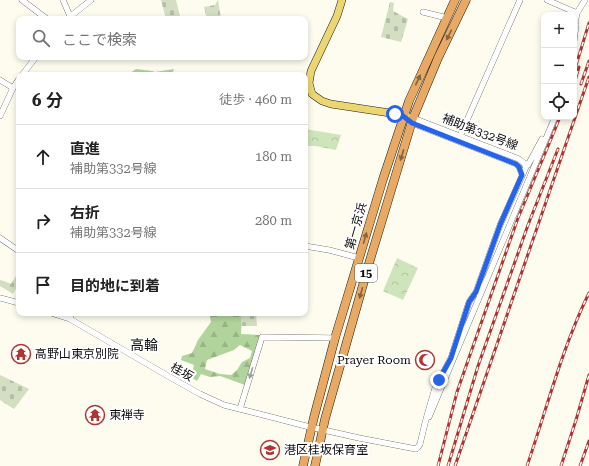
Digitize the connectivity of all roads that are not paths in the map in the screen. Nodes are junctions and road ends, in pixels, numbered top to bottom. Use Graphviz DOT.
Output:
graph roads {
  1 [pos="22,0"];
  2 [pos="63,0"];
  3 [pos="91,0"];
  4 [pos="342,0"];
  5 [pos="455,0"];
  6 [pos="466,0"];
  7 [pos="520,0"];
  8 [pos="547,0"];
  9 [pos="585,0"];
  10 [pos="423,12"];
  11 [pos="575,12"];
  12 [pos="577,13"];
  13 [pos="43,16"];
  14 [pos="68,16"];
  15 [pos="71,16"];
  16 [pos="447,18"];
  17 [pos="34,60"];
  18 [pos="24,72"];
  19 [pos="0,80"];
  20 [pos="16,84"];
  21 [pos="13,88"];
  22 [pos="312,94"];
  23 [pos="308,95"];
  24 [pos="0,116"];
  25 [pos="403,116"];
  26 [pos="413,120"];
  27 [pos="0,238"];
  28 [pos="308,247"];
  29 [pos="16,249"];
  30 [pos="360,258"];
  31 [pos="0,298"];
  32 [pos="16,302"];
  33 [pos="71,316"];
  34 [pos="335,338"];
  35 [pos="320,395"];
  36 [pos="331,398"];
  37 [pos="240,409"];
  38 [pos="311,427"];
  39 [pos="322,430"];
  40 [pos="416,449"];
  41 [pos="303,466"];
  42 [pos="315,466"];
  1 -- 13 [label="street"];
  2 -- 14 [label="street"];
  3 -- 15 [label="street"];
  4 -- 22 [label="main road"];
  5 -- 16 [label="highway, 第一京浜 / 15"];
  6 -- 26 [label="highway, 第一京浜 / 15, one-way"];
  7 -- 26 [label="street"];
  8 -- 11 [label="street"];
  9 -- 12 [label="street"];
  10 -- 16 [label="street"];
  25 -- 16 [label="highway, 第一京浜 / 15, one-way"];
  17 -- 18 [label="street"];
  19 -- 21 [label="street"];
  20 -- 21 [label="street"];
  21 -- 24 [label="street"];
  22 -- 23 [label="street"];
  22 -- 25 [label="main road"];
  25 -- 26 [label="main road"];
  30 -- 25 [label="highway, 第一京浜 / 15, one-way"];
  26 -- 36 [label="highway, 第一京浜 / 15, one-way"];
  26 -- 40 [label="street, 補助第332号線"];
  26 -- 40 [label="street"];
  27 -- 29 [label="street"];
  28 -- 30 [label="street"];
  30 -- 34 [label="highway, 第一京浜 / 15"];
  31 -- 32 [label="street"];
  33 -- 37 [label="street, 桂坂"];
  34 -- 35 [label="highway, 第一京浜 / 15"];
  34 -- 37 [label="street, one-way"];
  35 -- 36 [label="highway"];
  35 -- 38 [label="highway, 第一京浜 / 15"];
  36 -- 39 [label="highway, 第一京浜 / 15"];
  37 -- 38 [label="street, 桂坂"];
  38 -- 39 [label="street, 桂坂"];
  38 -- 41 [label="highway, 第一京浜 / 15"];
  39 -- 40 [label="street, 桂坂"];
  39 -- 42 [label="highway, 第一京浜 / 15"];
}
